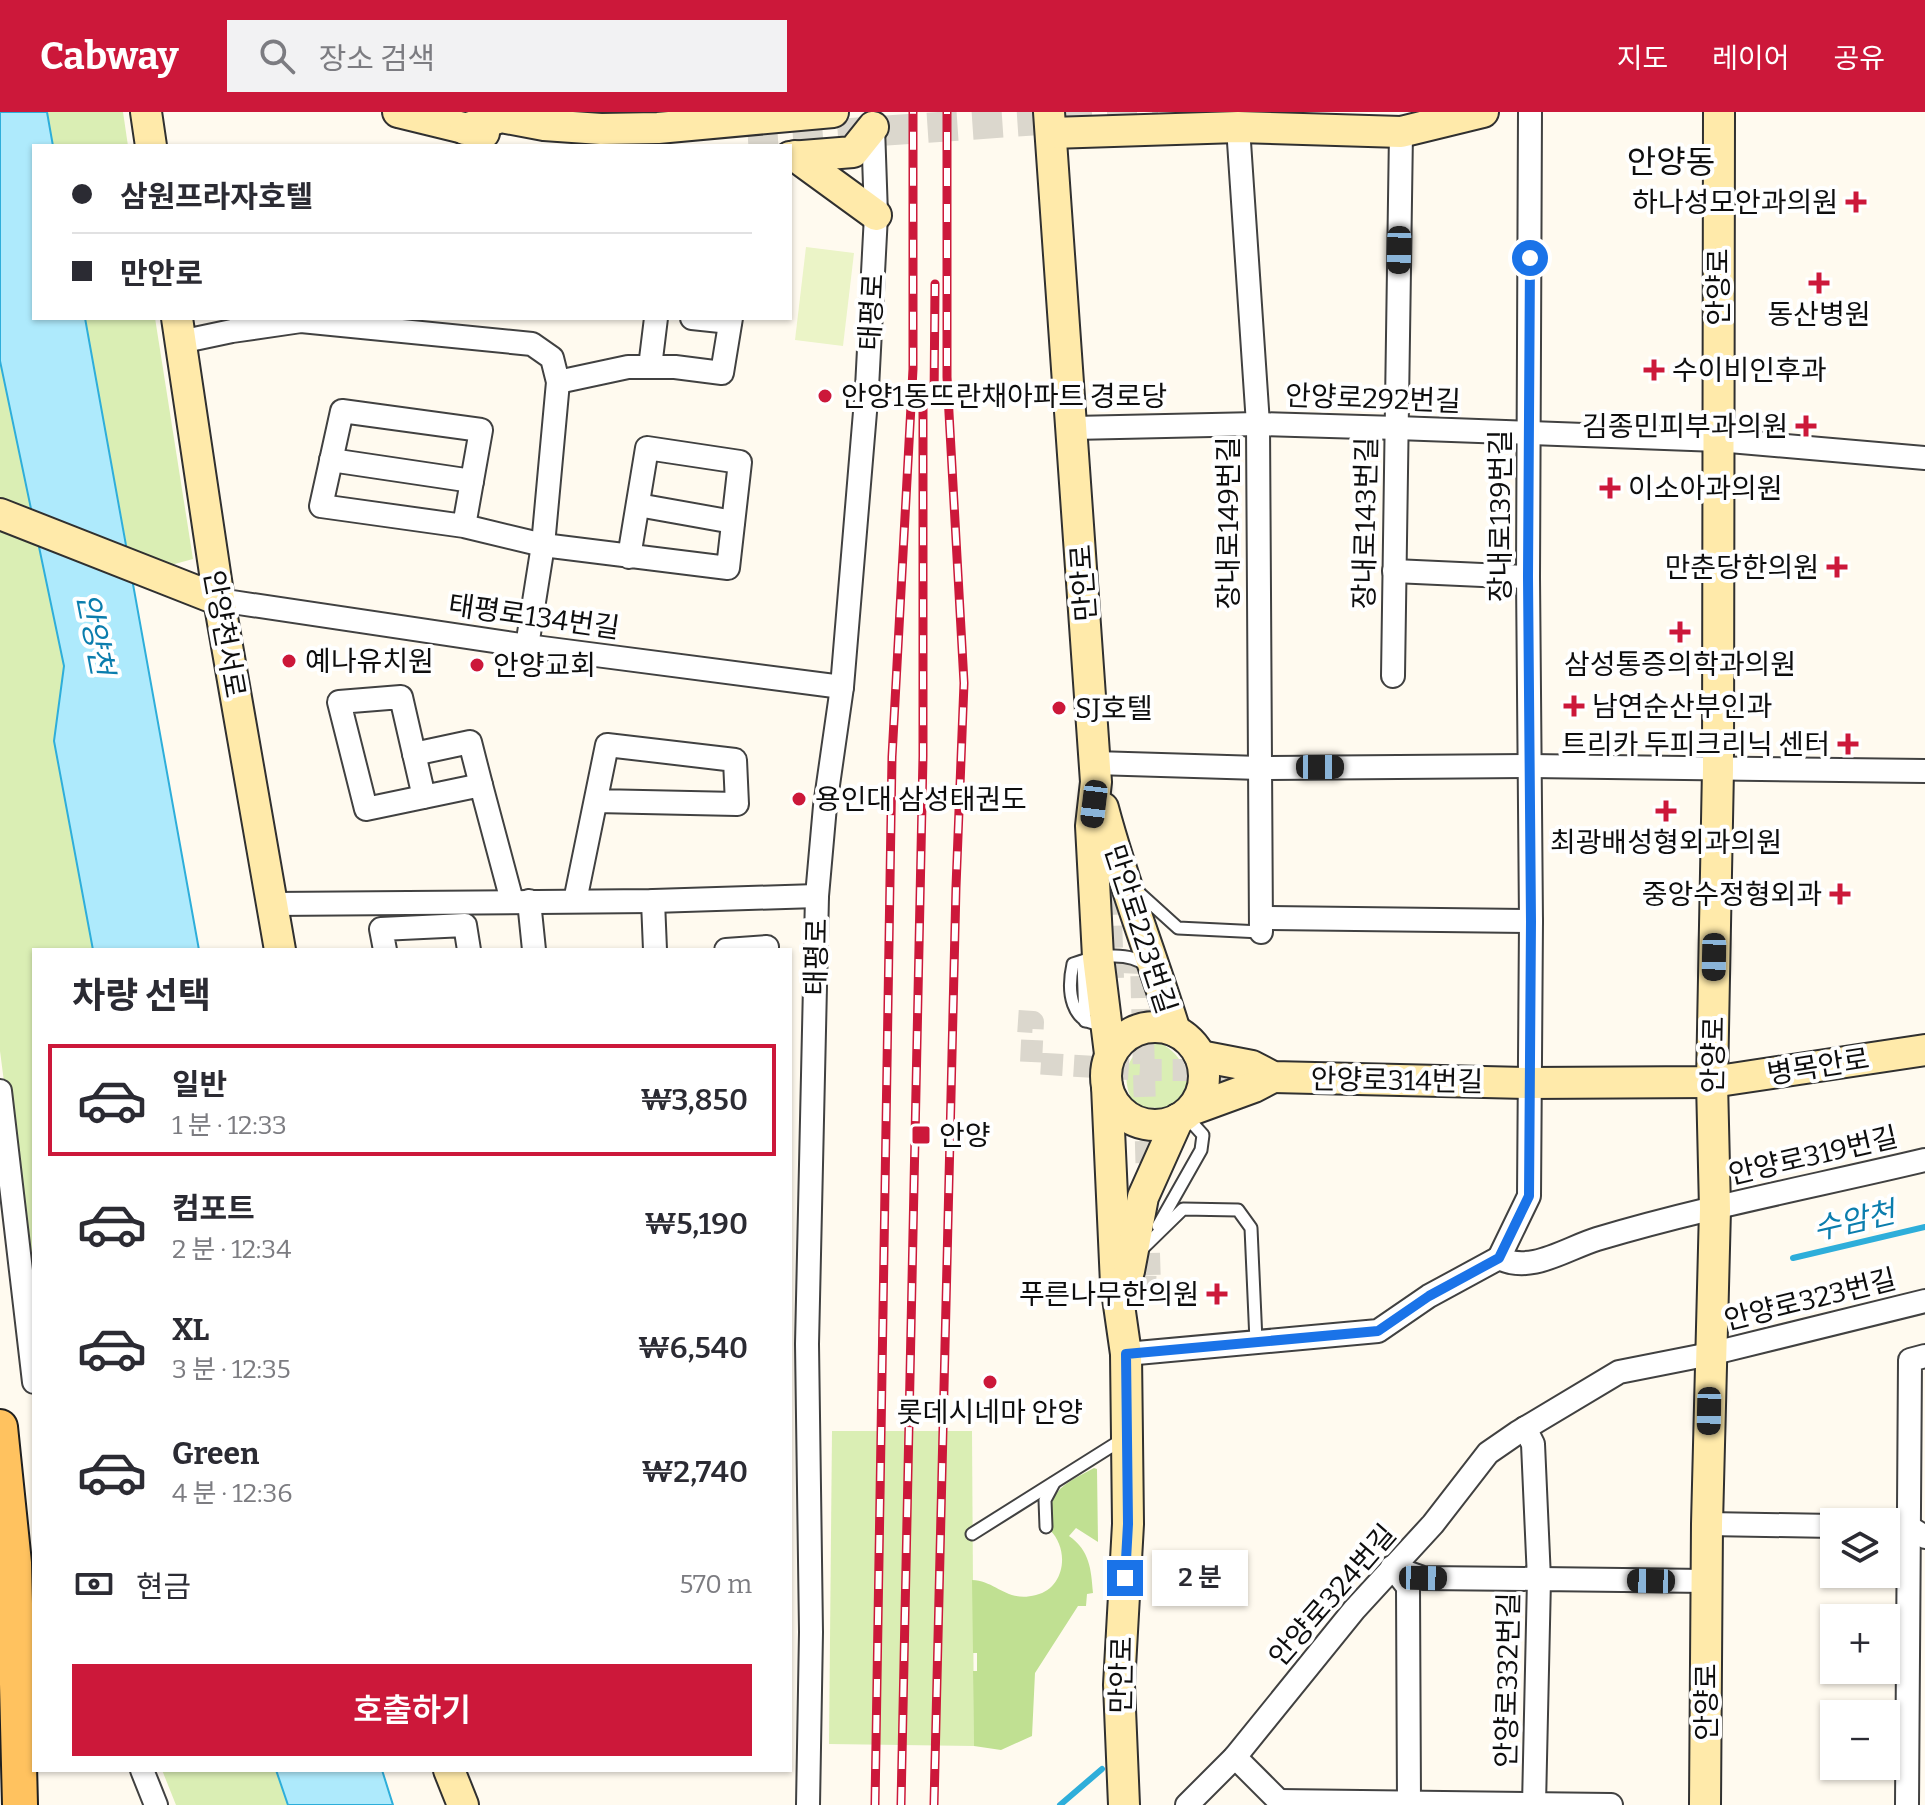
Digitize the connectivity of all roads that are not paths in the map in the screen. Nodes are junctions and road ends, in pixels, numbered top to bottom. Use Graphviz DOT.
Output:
graph roads {
  1 [pos="146,112"];
  2 [pos="398,112"];
  3 [pos="833,112"];
  4 [pos="1483,112"];
  5 [pos="1530,112"];
  6 [pos="1719,112"];
  7 [pos="865,117"];
  8 [pos="1050,122"];
  9 [pos="1238,127"];
  10 [pos="1401,132"];
  11 [pos="475,138"];
  12 [pos="748,140"];
  13 [pos="151,144"];
  14 [pos="530,144"];
  15 [pos="703,144"];
  16 [pos="793,156"];
  17 [pos="876,215"];
  18 [pos="296,320"];
  19 [pos="656,320"];
  20 [pos="731,320"];
  21 [pos="455,327"];
  22 [pos="178,330"];
  23 [pos="650,367"];
  24 [pos="558,382"];
  25 [pos="1258,424"];
  26 [pos="1073,428"];
  27 [pos="1397,428"];
  28 [pos="1530,434"];
  29 [pos="1718,440"];
  30 [pos="1925,458"];
  31 [pos="331,460"];
  32 [pos="472,481"];
  33 [pos="638,505"];
  34 [pos="0,514"];
  35 [pos="733,522"];
  36 [pos="464,526"];
  37 [pos="543,545"];
  38 [pos="629,557"];
  39 [pos="1394,571"];
  40 [pos="1528,577"];
  41 [pos="219,600"];
  42 [pos="527,646"];
  43 [pos="1393,676"];
  44 [pos="842,687"];
  45 [pos="414,754"];
  46 [pos="1531,766"];
  47 [pos="1260,768"];
  48 [pos="1718,769"];
  49 [pos="1925,771"];
  50 [pos="1095,772"];
  51 [pos="481,785"];
  52 [pos="424,797"];
  53 [pos="596,801"];
  54 [pos="1123,878"];
  55 [pos="817,896"];
  56 [pos="520,901"];
  57 [pos="575,901"];
  58 [pos="653,901"];
  59 [pos="272,904"];
  60 [pos="1531,921"];
  61 [pos="1261,925"];
  62 [pos="430,927"];
  63 [pos="280,948"];
  64 [pos="385,948"];
  65 [pos="434,948"];
  66 [pos="469,948"];
  67 [pos="533,948"];
  68 [pos="655,948"];
  69 [pos="1090,959"];
  70 [pos="1157,974"];
  71 [pos="1175,1031"];
  72 [pos="1925,1050"];
  73 [pos="1110,1054"];
  74 [pos="1200,1056"];
  75 [pos="1273,1077"];
  76 [pos="1712,1082"];
  77 [pos="1528,1083"];
  78 [pos="1107,1086"];
  79 [pos="0,1091"];
  80 [pos="1185,1114"];
  81 [pos="1925,1160"];
  82 [pos="1715,1209"];
  83 [pos="1140,1252"];
  84 [pos="1499,1258"];
  85 [pos="1925,1301"];
  86 [pos="1256,1341"];
  87 [pos="1123,1343"];
  88 [pos="799,1344"];
  89 [pos="1710,1354"];
  90 [pos="1925,1356"];
  91 [pos="32,1365"];
  92 [pos="0,1427"];
  93 [pos="1525,1428"];
  94 [pos="1127,1437"];
  95 [pos="1054,1482"];
  96 [pos="1707,1524"];
  97 [pos="1820,1526"];
  98 [pos="1046,1527"];
  99 [pos="1917,1532"];
  100 [pos="972,1534"];
  101 [pos="1392,1567"];
  102 [pos="1539,1579"];
  103 [pos="1707,1581"];
  104 [pos="1917,1664"];
  105 [pos="1235,1757"];
  106 [pos="143,1772"];
  107 [pos="450,1772"];
  108 [pos="1279,1803"];
  109 [pos="1409,1804"];
  110 [pos="1534,1804"];
  111 [pos="20,1805"];
  112 [pos="156,1805"];
  113 [pos="463,1805"];
  114 [pos="808,1805"];
  115 [pos="1124,1805"];
  116 [pos="1187,1805"];
  117 [pos="1611,1805"];
  118 [pos="1705,1805"];
  119 [pos="1907,1805"];
  1 -- 13 [label="street"];
  2 -- 11 [label="street"];
  3 -- 11 [label="street"];
  4 -- 10 [label="street"];
  5 -- 28 [label="street, 장내로139번길"];
  6 -- 29 [label="street, 안양로"];
  7 -- 16 [label="street"];
  7 -- 17 [label="street, 태평로"];
  8 -- 9 [label="street"];
  8 -- 26 [label="street, 만안로"];
  9 -- 10 [label="street"];
  9 -- 25 [label="street, 장내로149번길"];
  10 -- 27 [label="street, 장내로143번길"];
  11 -- 14 [label="street"];
  12 -- 15 [label="street"];
  16 -- 17 [label="street"];
  17 -- 44 [label="street, 태평로"];
  18 -- 21 [label="street"];
  18 -- 22 [label="street"];
  19 -- 23 [label="street"];
  20 -- 23 [label="street"];
  21 -- 24 [label="street"];
  22 -- 41 [label="street, 안양천서로"];
  23 -- 24 [label="street"];
  24 -- 37 [label="street"];
  25 -- 26 [label="street, 안양로292번길"];
  25 -- 27 [label="street, 안양로292번길"];
  25 -- 47 [label="street, 장내로149번길"];
  26 -- 50 [label="street, 만안로"];
  27 -- 28 [label="street, 안양로292번길"];
  27 -- 39 [label="street, 장내로143번길"];
  28 -- 29 [label="street, 안양로292번길"];
  28 -- 40 [label="street, 장내로139번길"];
  29 -- 30 [label="street, 안양로292번길"];
  29 -- 48 [label="street, 안양로"];
  31 -- 32 [label="street"];
  31 -- 32 [label="street"];
  31 -- 36 [label="street"];
  32 -- 36 [label="street"];
  33 -- 35 [label="street"];
  33 -- 35 [label="street"];
  33 -- 38 [label="street"];
  34 -- 41 [label="street"];
  35 -- 38 [label="street"];
  36 -- 37 [label="street"];
  37 -- 38 [label="street"];
  37 -- 42 [label="street"];
  39 -- 40 [label="street"];
  39 -- 43 [label="street, 장내로143번길"];
  40 -- 46 [label="street, 장내로139번길"];
  41 -- 42 [label="street, 태평로134번길"];
  41 -- 59 [label="street, 안양천서로"];
  42 -- 44 [label="street, 태평로134번길"];
  44 -- 55 [label="street, 태평로"];
  45 -- 51 [label="street"];
  45 -- 52 [label="street"];
  45 -- 52 [label="street"];
  46 -- 47 [label="street"];
  46 -- 48 [label="street"];
  46 -- 60 [label="street, 장내로139번길"];
  47 -- 50 [label="street"];
  47 -- 61 [label="street, 장내로149번길"];
  48 -- 49 [label="street"];
  48 -- 76 [label="street, 안양로"];
  50 -- 54 [label="street, 만안로223번길"];
  50 -- 69 [label="street, 만안로"];
  51 -- 52 [label="street"];
  51 -- 56 [label="street"];
  53 -- 53 [label="street"];
  53 -- 57 [label="street"];
  54 -- 61 [label="lane"];
  54 -- 70 [label="street, 만안로223번길"];
  55 -- 58 [label="street"];
  55 -- 88 [label="street, 태평로"];
  56 -- 57 [label="street"];
  56 -- 59 [label="street"];
  56 -- 67 [label="street"];
  57 -- 58 [label="street"];
  58 -- 68 [label="street"];
  59 -- 63 [label="street, 안양천서로"];
  60 -- 61 [label="street"];
  60 -- 77 [label="street, 장내로139번길"];
  62 -- 64 [label="street"];
  62 -- 65 [label="street"];
  62 -- 66 [label="street"];
  69 -- 70 [label="lane"];
  69 -- 73 [label="street, 만안로"];
  70 -- 71 [label="street, 만안로223번길"];
  71 -- 73 [label="street"];
  71 -- 74 [label="street"];
  72 -- 76 [label="street, 병목안로"];
  73 -- 78 [label="street"];
  74 -- 75 [label="street"];
  74 -- 80 [label="street"];
  75 -- 77 [label="street, 안양로314번길"];
  75 -- 80 [label="street"];
  76 -- 77 [label="street, 안양로314번길"];
  76 -- 82 [label="street, 안양로"];
  77 -- 84 [label="street, 장내로139번길"];
  78 -- 80 [label="street"];
  78 -- 87 [label="street, 만안로"];
  79 -- 91 [label="street"];
  80 -- 83 [label="street"];
  81 -- 82 [label="street, 안양로319번길"];
  82 -- 84 [label="street, 안양로319번길"];
  82 -- 89 [label="street, 안양로"];
  83 -- 86 [label="lane"];
  83 -- 87 [label="street"];
  84 -- 86 [label="street"];
  85 -- 89 [label="street, 안양로323번길"];
  86 -- 87 [label="street"];
  87 -- 94 [label="street, 만안로"];
  88 -- 114 [label="street, 태평로"];
  89 -- 93 [label="street, 안양로324번길"];
  89 -- 96 [label="street, 안양로"];
  90 -- 99 [label="street"];
  92 -- 111 [label="main road"];
  93 -- 101 [label="street, 안양로324번길"];
  93 -- 102 [label="street"];
  94 -- 95 [label="lane"];
  94 -- 115 [label="street, 만안로"];
  95 -- 98 [label="lane"];
  95 -- 100 [label="lane"];
  96 -- 97 [label="street"];
  96 -- 103 [label="street, 안양로"];
  99 -- 104 [label="street"];
  101 -- 102 [label="street"];
  101 -- 105 [label="street, 안양로324번길"];
  101 -- 109 [label="street"];
  102 -- 103 [label="street, 안양로332번길"];
  102 -- 110 [label="street, 안양로332번길"];
  103 -- 118 [label="street, 안양로"];
  104 -- 119 [label="street"];
  105 -- 108 [label="street"];
  105 -- 116 [label="street, 안양로324번길"];
  106 -- 112 [label="street"];
  107 -- 113 [label="street"];
  108 -- 109 [label="street"];
  109 -- 110 [label="street"];
  110 -- 117 [label="street"];
}
